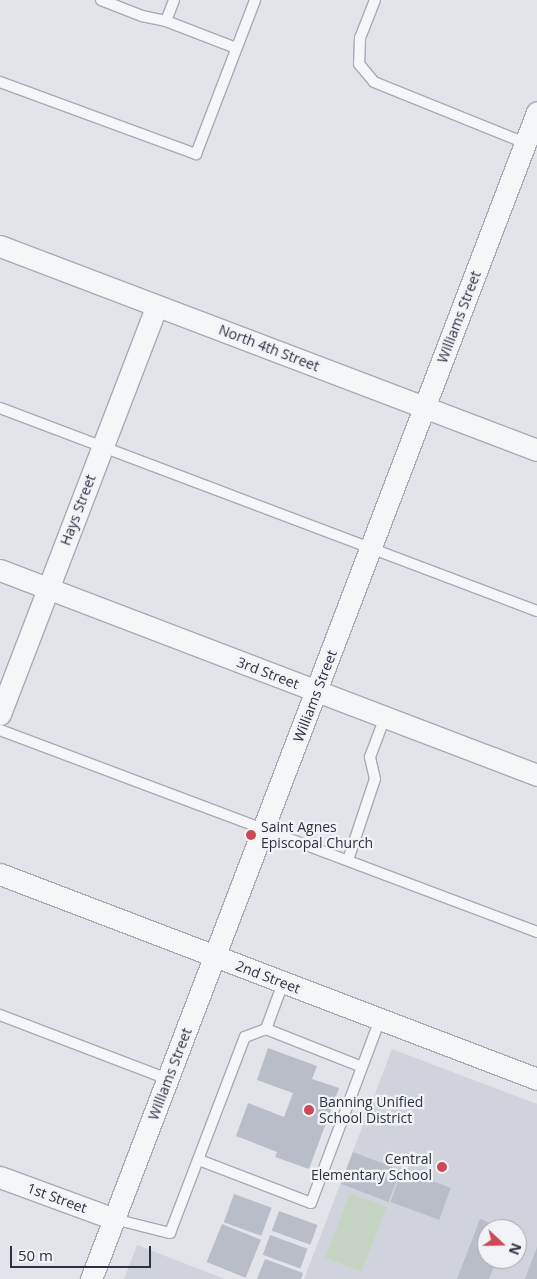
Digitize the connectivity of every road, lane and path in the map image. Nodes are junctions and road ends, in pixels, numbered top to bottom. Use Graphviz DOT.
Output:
graph roads {
  1 [pos="101,0"];
  2 [pos="174,0"];
  3 [pos="254,0"];
  4 [pos="376,0"];
  5 [pos="166,20"];
  6 [pos="236,48"];
  7 [pos="0,82"];
  8 [pos="537,112"];
  9 [pos="530,139"];
  10 [pos="0,246"];
  11 [pos="157,306"];
  12 [pos="0,408"];
  13 [pos="425,408"];
  14 [pos="103,447"];
  15 [pos="537,450"];
  16 [pos="371,548"];
  17 [pos="0,570"];
  18 [pos="48,588"];
  19 [pos="537,611"];
  20 [pos="316,691"];
  21 [pos="0,714"];
  22 [pos="385,718"];
  23 [pos="0,730"];
  24 [pos="537,775"];
  25 [pos="264,828"];
  26 [pos="348,860"];
  27 [pos="0,874"];
  28 [pos="537,932"];
  29 [pos="215,956"];
  30 [pos="283,983"];
  31 [pos="0,1015"];
  32 [pos="380,1019"];
  33 [pos="266,1029"];
  34 [pos="362,1067"];
  35 [pos="168,1079"];
  36 [pos="537,1079"];
  37 [pos="199,1160"];
  38 [pos="0,1177"];
  39 [pos="114,1219"];
  40 [pos="92,1279"];
  1 -- 5 [label="lane"];
  2 -- 5 [label="lane"];
  3 -- 6 [label="lane"];
  4 -- 9 [label="lane"];
  5 -- 6 [label="lane"];
  6 -- 7 [label="lane"];
  8 -- 9 [label="street, Williams Street"];
  9 -- 13 [label="street, Williams Street"];
  10 -- 11 [label="street, North 4th Street"];
  11 -- 13 [label="street, North 4th Street"];
  11 -- 14 [label="street, Hays Street"];
  12 -- 14 [label="lane"];
  13 -- 15 [label="street, North 4th Street"];
  13 -- 16 [label="street, Williams Street"];
  14 -- 16 [label="lane"];
  14 -- 18 [label="street, Hays Street"];
  16 -- 19 [label="lane"];
  16 -- 20 [label="street, Williams Street"];
  17 -- 18 [label="street, 3rd Street"];
  18 -- 20 [label="street, 3rd Street"];
  18 -- 21 [label="street, Hays Street"];
  20 -- 22 [label="street, 3rd Street"];
  20 -- 25 [label="street, Williams Street"];
  22 -- 24 [label="street, 3rd Street"];
  22 -- 26 [label="lane"];
  23 -- 25 [label="lane"];
  25 -- 26 [label="lane"];
  25 -- 29 [label="street, Williams Street"];
  26 -- 28 [label="lane"];
  27 -- 29 [label="street, 2nd Street"];
  29 -- 30 [label="street, 2nd Street"];
  29 -- 35 [label="street, Williams Street"];
  30 -- 32 [label="street, 2nd Street"];
  30 -- 33 [label="lane"];
  31 -- 35 [label="lane"];
  32 -- 34 [label="lane"];
  32 -- 36 [label="street, 2nd Street"];
  33 -- 34 [label="lane"];
  33 -- 37 [label="lane"];
  34 -- 37 [label="lane"];
  35 -- 39 [label="street, Williams Street"];
  37 -- 39 [label="lane"];
  38 -- 39 [label="street, 1st Street"];
  39 -- 40 [label="street, Williams Street"];
}
